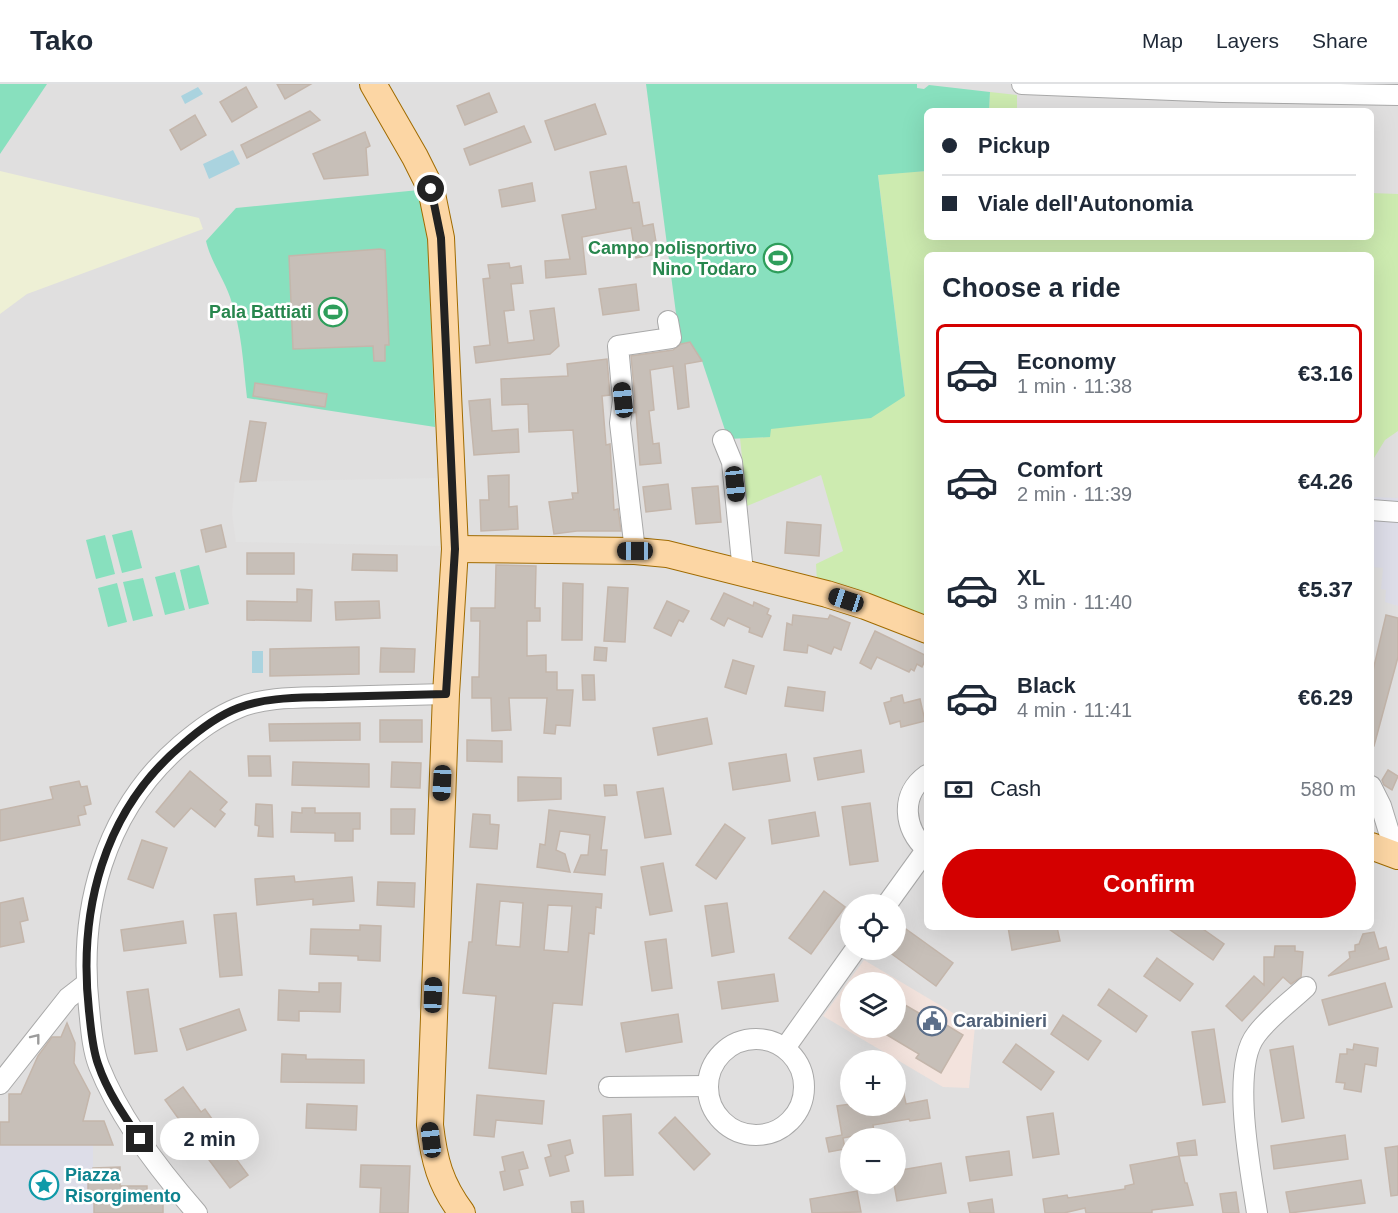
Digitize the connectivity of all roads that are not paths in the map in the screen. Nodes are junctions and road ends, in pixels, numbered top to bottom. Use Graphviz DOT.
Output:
graph roads {
  1 [pos="373,84"];
  2 [pos="1022,84"];
  3 [pos="1108,86"];
  4 [pos="1233,88"];
  5 [pos="1270,88"];
  6 [pos="1398,95"];
  7 [pos="668,321"];
  8 [pos="723,440"];
  9 [pos="1374,510"];
  10 [pos="1398,512"];
  11 [pos="455,549"];
  12 [pos="635,551"];
  13 [pos="743,572"];
  14 [pos="924,629"];
  15 [pos="446,694"];
  16 [pos="924,778"];
  17 [pos="1374,792"];
  18 [pos="1374,847"];
  19 [pos="924,848"];
  20 [pos="924,853"];
  21 [pos="1397,856"];
  22 [pos="894,894"];
  23 [pos="848,960"];
  24 [pos="86,984"];
  25 [pos="1306,987"];
  26 [pos="785,1048"];
  27 [pos="0,1084"];
  28 [pos="707,1086"];
  29 [pos="609,1087"];
  30 [pos="197,1213"];
  31 [pos="462,1213"];
  32 [pos="1257,1213"];
  1 -- 11 [label="main road"];
  2 -- 3 [label="street"];
  3 -- 4 [label="street"];
  4 -- 5 [label="street"];
  5 -- 6 [label="street"];
  7 -- 12 [label="street"];
  8 -- 13 [label="street"];
  9 -- 10 [label="street"];
  11 -- 12 [label="main road"];
  11 -- 15 [label="main road"];
  12 -- 13 [label="main road"];
  13 -- 14 [label="main road"];
  15 -- 24 [label="street"];
  15 -- 31 [label="main road"];
  16 -- 19 [label="street"];
  17 -- 21 [label="street"];
  18 -- 21 [label="main road"];
  20 -- 22 [label="street"];
  23 -- 26 [label="street"];
  27 -- 24 [label="street, one-way"];
  24 -- 30 [label="street"];
  25 -- 32 [label="street"];
  26 -- 28 [label="street"];
  26 -- 28 [label="street"];
  28 -- 29 [label="street"];
}
